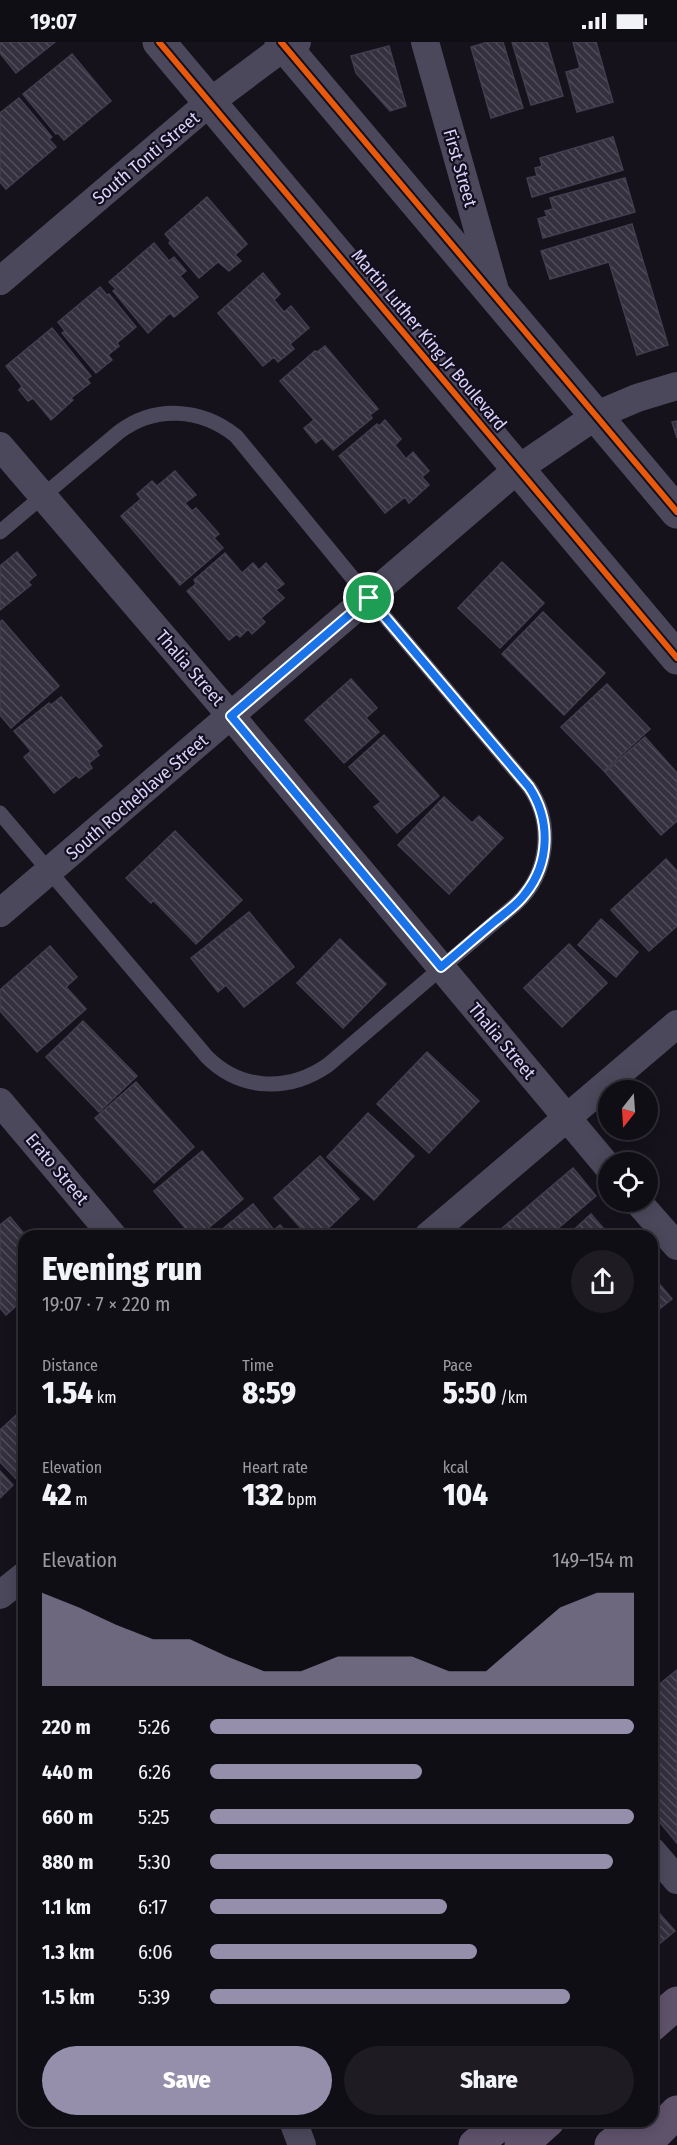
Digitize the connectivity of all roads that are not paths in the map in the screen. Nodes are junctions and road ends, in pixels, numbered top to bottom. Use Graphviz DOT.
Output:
graph roads {
  1 [pos="159,42"];
  2 [pos="425,42"];
  3 [pos="288,43"];
  4 [pos="210,102"];
  5 [pos="0,281"];
  6 [pos="496,294"];
  7 [pos="677,386"];
  8 [pos="597,416"];
  9 [pos="0,446"];
  10 [pos="518,469"];
  11 [pos="42,495"];
  12 [pos="677,512"];
  13 [pos="0,532"];
  14 [pos="369,598"];
  15 [pos="677,658"];
  16 [pos="231,716"];
  17 [pos="0,813"];
  18 [pos="49,872"];
  19 [pos="0,913"];
  20 [pos="441,967"];
  21 [pos="677,1024"];
  22 [pos="0,1102"];
  23 [pos="567,1119"];
  24 [pos="598,1155"];
  25 [pos="647,1212"];
  26 [pos="108,1230"];
  27 [pos="435,1230"];
  28 [pos="677,1246"];
  29 [pos="18,1580"];
  30 [pos="0,1595"];
  31 [pos="658,1858"];
  32 [pos="677,1880"];
  33 [pos="677,1997"];
  34 [pos="677,2003"];
  35 [pos="658,2008"];
  36 [pos="658,2020"];
  37 [pos="677,2091"];
  38 [pos="658,2106"];
  39 [pos="677,2112"];
  40 [pos="295,2127"];
  41 [pos="497,2127"];
  42 [pos="541,2127"];
  43 [pos="634,2127"];
  44 [pos="302,2145"];
  45 [pos="475,2145"];
  46 [pos="521,2145"];
  47 [pos="611,2145"];
  48 [pos="644,2145"];
  1 -- 4 [label="street, Martin Luther King Jr Boulevard"];
  2 -- 6 [label="street, First Street"];
  3 -- 4 [label="street, South Tonti Street"];
  3 -- 6 [label="street"];
  4 -- 5 [label="street, South Tonti Street"];
  4 -- 10 [label="street, Martin Luther King Jr Boulevard"];
  6 -- 8 [label="street"];
  7 -- 8 [label="street, South Rocheblave Street"];
  8 -- 10 [label="street, South Rocheblave Street"];
  8 -- 12 [label="street"];
  9 -- 11 [label="street, Thalia Street"];
  10 -- 14 [label="street, South Rocheblave Street"];
  10 -- 15 [label="street, Martin Luther King Jr Boulevard"];
  11 -- 13 [label="lane"];
  11 -- 14 [label="lane"];
  11 -- 16 [label="street, Thalia Street"];
  14 -- 16 [label="street, South Rocheblave Street"];
  14 -- 20 [label="lane"];
  16 -- 18 [label="street, South Rocheblave Street"];
  16 -- 20 [label="street, Thalia Street"];
  17 -- 18 [label="lane"];
  18 -- 19 [label="street, South Rocheblave Street"];
  18 -- 20 [label="lane"];
  20 -- 23 [label="street, Thalia Street"];
  21 -- 23 [label="street"];
  22 -- 26 [label="street, Erato Street"];
  23 -- 24 [label="street, Thalia Street"];
  23 -- 27 [label="street"];
  25 -- 28 [label="street"];
  29 -- 30 [label="street"];
  31 -- 32 [label="street"];
  33 -- 35 [label="main road"];
  34 -- 36 [label="main road"];
  37 -- 38 [label="main road"];
  39 -- 48 [label="main road"];
  40 -- 44 [label="street"];
  41 -- 45 [label="main road"];
  42 -- 46 [label="main road"];
  43 -- 47 [label="main road"];
}
